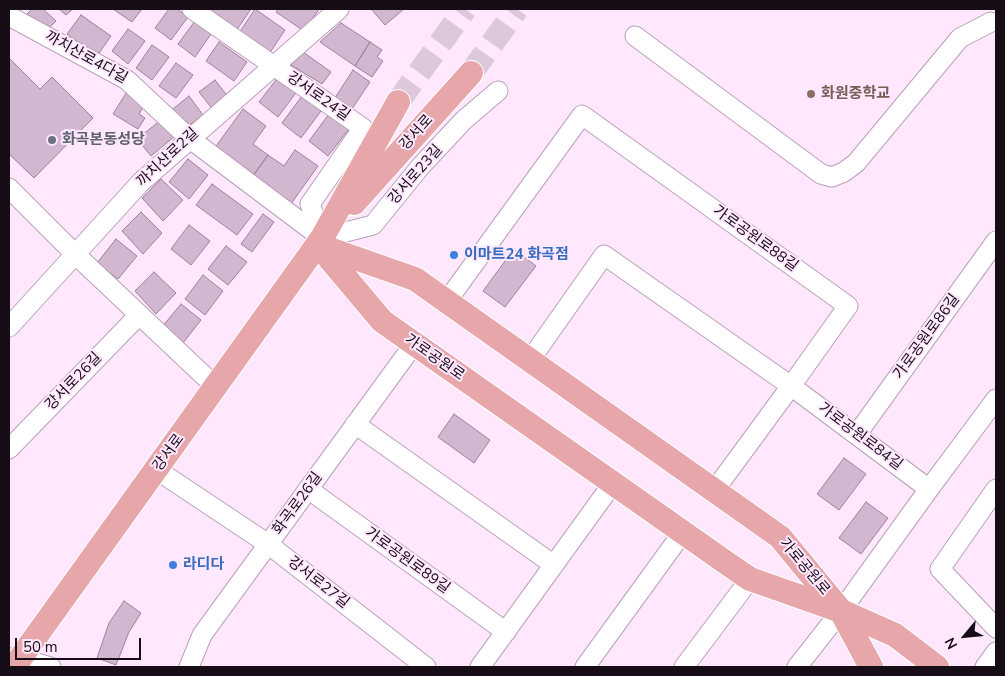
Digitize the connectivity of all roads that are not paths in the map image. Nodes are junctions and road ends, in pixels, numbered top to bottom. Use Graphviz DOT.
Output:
graph roads {
  1 [pos="192,9"];
  2 [pos="339,9"];
  3 [pos="9,16"];
  4 [pos="991,22"];
  5 [pos="635,36"];
  6 [pos="272,65"];
  7 [pos="471,72"];
  8 [pos="498,90"];
  9 [pos="398,102"];
  10 [pos="189,138"];
  11 [pos="9,188"];
  12 [pos="320,241"];
  13 [pos="996,241"];
  14 [pos="76,255"];
  15 [pos="447,301"];
  16 [pos="139,315"];
  17 [pos="10,323"];
  18 [pos="414,344"];
  19 [pos="530,360"];
  20 [pos="790,386"];
  21 [pos="217,388"];
  22 [pos="996,400"];
  23 [pos="355,424"];
  24 [pos="858,434"];
  25 [pos="9,449"];
  26 [pos="157,470"];
  27 [pos="613,483"];
  28 [pos="929,488"];
  29 [pos="308,489"];
  30 [pos="996,489"];
  31 [pos="714,491"];
  32 [pos="683,532"];
  33 [pos="268,544"];
  34 [pos="554,565"];
  35 [pos="750,579"];
  36 [pos="841,611"];
  37 [pos="996,628"];
  38 [pos="506,632"];
  39 [pos="996,652"];
  40 [pos="14,661"];
  41 [pos="51,667"];
  42 [pos="189,667"];
  43 [pos="426,667"];
  44 [pos="480,667"];
  45 [pos="585,667"];
  46 [pos="684,667"];
  47 [pos="798,667"];
  48 [pos="871,667"];
  49 [pos="937,667"];
  50 [pos="985,667"];
  1 -- 6 [label="street, 강서로24길"];
  2 -- 6 [label="street, 까치산로2길"];
  3 -- 10 [label="street, 까치산로4다길"];
  4 -- 5 [label="street"];
  6 -- 10 [label="street, 까치산로2길"];
  6 -- 12 [label="street, 강서로24길"];
  7 -- 12 [label="main road, 강서로"];
  8 -- 12 [label="street, 강서로23길"];
  9 -- 12 [label="main road, 강서로"];
  10 -- 12 [label="street, 까치산로4다길"];
  10 -- 14 [label="street, 까치산로2길"];
  11 -- 14 [label="street"];
  12 -- 15 [label="main road, 가로공원로"];
  12 -- 18 [label="main road, 가로공원로"];
  12 -- 21 [label="main road, 강서로"];
  13 -- 24 [label="street, 가로공원로86길"];
  14 -- 16 [label="street"];
  14 -- 17 [label="street, 까치산로2길"];
  15 -- 19 [label="main road, 가로공원로"];
  15 -- 20 [label="street, 가로공원로88길"];
  16 -- 21 [label="street"];
  16 -- 25 [label="street, 강서로26길"];
  18 -- 23 [label="street, 화곡로26길"];
  18 -- 27 [label="main road, 가로공원로"];
  19 -- 20 [label="street"];
  19 -- 31 [label="main road, 가로공원로"];
  20 -- 24 [label="street, 가로공원로84길"];
  20 -- 31 [label="street, 가로공원로88길"];
  21 -- 26 [label="main road, 강서로"];
  22 -- 28 [label="street"];
  23 -- 29 [label="street, 화곡로26길"];
  23 -- 34 [label="street"];
  24 -- 28 [label="street, 가로공원로84길"];
  26 -- 33 [label="street, 강서로27길"];
  26 -- 40 [label="main road, 강서로"];
  27 -- 32 [label="main road, 가로공원로"];
  27 -- 34 [label="street"];
  28 -- 36 [label="street"];
  29 -- 33 [label="street, 화곡로26길"];
  29 -- 38 [label="street, 가로공원로89길"];
  30 -- 37 [label="street"];
  31 -- 36 [label="main road, 가로공원로"];
  32 -- 35 [label="main road, 가로공원로"];
  32 -- 45 [label="street"];
  33 -- 42 [label="street, 화곡로26길"];
  33 -- 43 [label="street, 강서로27길"];
  34 -- 38 [label="street"];
  35 -- 36 [label="main road, 가로공원로"];
  35 -- 46 [label="street"];
  36 -- 47 [label="street"];
  36 -- 48 [label="main road, 가로공원로"];
  36 -- 49 [label="main road, 가로공원로"];
  38 -- 44 [label="street"];
  39 -- 50 [label="street"];
  40 -- 41 [label="street"];
}
